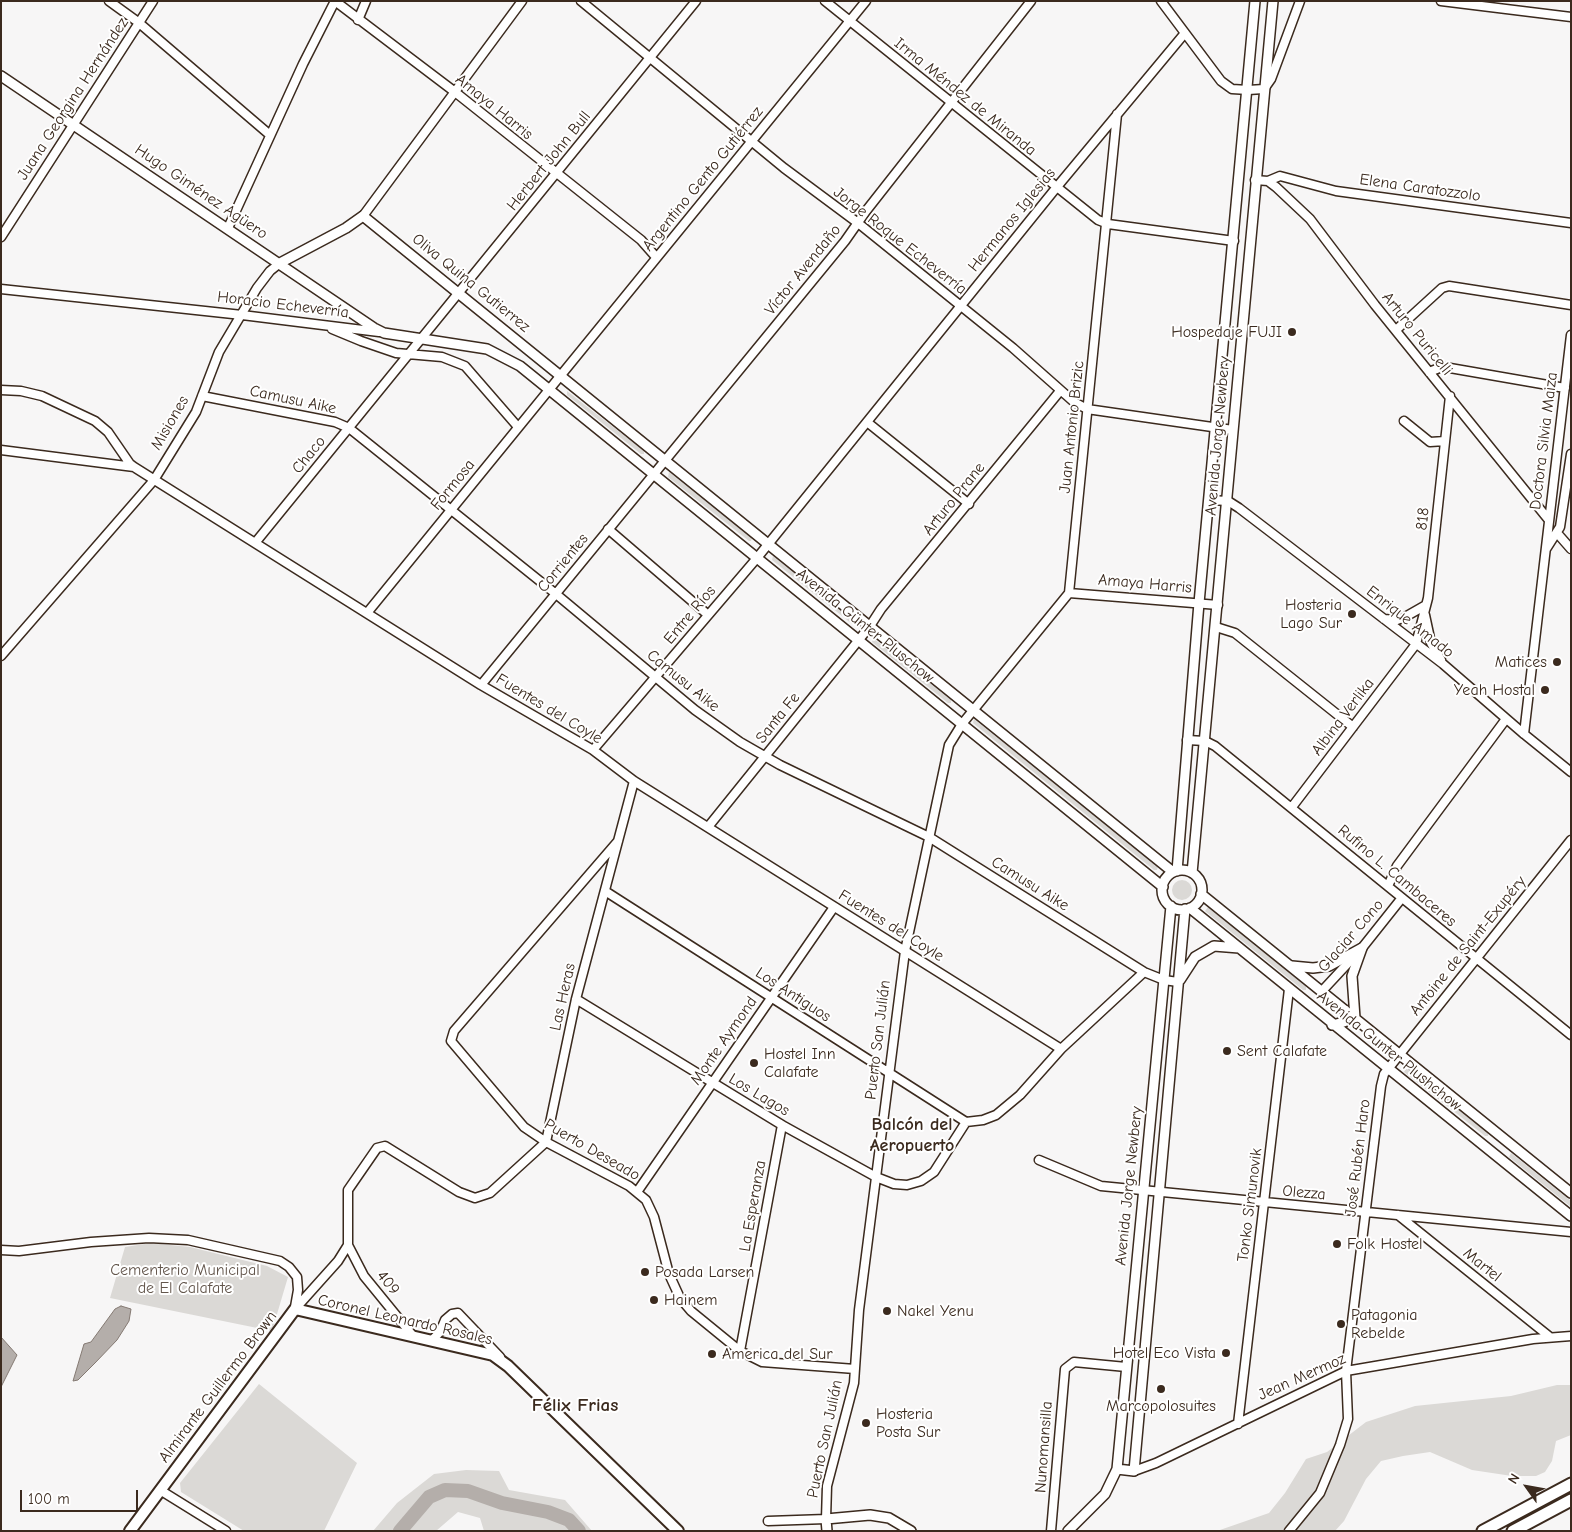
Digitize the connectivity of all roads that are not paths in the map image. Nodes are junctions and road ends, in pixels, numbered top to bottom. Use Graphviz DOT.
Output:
graph roads {
  1 [pos="109,1"];
  2 [pos="153,1"];
  3 [pos="335,1"];
  4 [pos="366,1"];
  5 [pos="522,1"];
  6 [pos="581,1"];
  7 [pos="696,1"];
  8 [pos="825,1"];
  9 [pos="866,1"];
  10 [pos="1031,1"];
  11 [pos="1161,1"];
  12 [pos="1255,1"];
  13 [pos="1273,1"];
  14 [pos="1441,1"];
  15 [pos="1300,4"];
  16 [pos="1504,5"];
  17 [pos="1571,17"];
  18 [pos="358,20"];
  19 [pos="138,22"];
  20 [pos="850,22"];
  21 [pos="1184,34"];
  22 [pos="651,57"];
  23 [pos="1,76"];
  24 [pos="1264,89"];
  25 [pos="1248,90"];
  26 [pos="455,92"];
  27 [pos="950,102"];
  28 [pos="1117,114"];
  29 [pos="73,125"];
  30 [pos="270,135"];
  31 [pos="752,140"];
  32 [pos="556,174"];
  33 [pos="1255,180"];
  34 [pos="1268,181"];
  35 [pos="1056,188"];
  36 [pos="363,216"];
  37 [pos="1571,222"];
  38 [pos="858,223"];
  39 [pos="1108,224"];
  40 [pos="228,228"];
  41 [pos="1,237"];
  42 [pos="1234,241"];
  43 [pos="656,257"];
  44 [pos="280,263"];
  45 [pos="1,289"];
  46 [pos="460,293"];
  47 [pos="1571,305"];
  48 [pos="960,306"];
  49 [pos="242,315"];
  50 [pos="324,326"];
  51 [pos="1396,330"];
  52 [pos="384,333"];
  53 [pos="1571,335"];
  54 [pos="423,339"];
  55 [pos="411,354"];
  56 [pos="1429,372"];
  57 [pos="561,374"];
  58 [pos="1565,388"];
  59 [pos="549,389"];
  60 [pos="1,390"];
  61 [pos="1060,391"];
  62 [pos="202,396"];
  63 [pos="1450,396"];
  64 [pos="1087,409"];
  65 [pos="1404,421"];
  66 [pos="867,422"];
  67 [pos="518,427"];
  68 [pos="349,428"];
  69 [pos="1217,428"];
  70 [pos="1233,430"];
  71 [pos="1445,440"];
  72 [pos="1,450"];
  73 [pos="1571,454"];
  74 [pos="666,459"];
  75 [pos="134,467"];
  76 [pos="654,474"];
  77 [pos="154,480"];
  78 [pos="1551,495"];
  79 [pos="1568,496"];
  80 [pos="1209,500"];
  81 [pos="1228,501"];
  82 [pos="969,504"];
  83 [pos="451,509"];
  84 [pos="1548,520"];
  85 [pos="608,529"];
  86 [pos="1558,533"];
  87 [pos="769,542"];
  88 [pos="255,543"];
  89 [pos="1571,549"];
  90 [pos="1544,551"];
  91 [pos="757,558"];
  92 [pos="1069,593"];
  93 [pos="556,594"];
  94 [pos="1199,603"];
  95 [pos="1218,605"];
  96 [pos="1425,608"];
  97 [pos="367,613"];
  98 [pos="707,614"];
  99 [pos="1383,619"];
  100 [pos="870,626"];
  101 [pos="1216,627"];
  102 [pos="858,640"];
  103 [pos="1416,644"];
  104 [pos="2,654"];
  105 [pos="1443,664"];
  106 [pos="655,677"];
  107 [pos="482,685"];
  108 [pos="973,710"];
  109 [pos="1506,719"];
  110 [pos="962,724"];
  111 [pos="1353,727"];
  112 [pos="1524,734"];
  113 [pos="1187,740"];
  114 [pos="1205,741"];
  115 [pos="592,750"];
  116 [pos="764,757"];
  117 [pos="1571,772"];
  118 [pos="634,781"];
  119 [pos="1292,807"];
  120 [pos="708,827"];
  121 [pos="929,837"];
  122 [pos="1571,840"];
  123 [pos="618,841"];
  124 [pos="1175,872"];
  125 [pos="1192,873"];
  126 [pos="1388,886"];
  127 [pos="1163,887"];
  128 [pos="605,891"];
  129 [pos="1201,894"];
  130 [pos="1401,899"];
  131 [pos="1171,906"];
  132 [pos="834,907"];
  133 [pos="1188,909"];
  134 [pos="1239,948"];
  135 [pos="1362,948"];
  136 [pos="905,951"];
  137 [pos="1476,959"];
  138 [pos="1290,966"];
  139 [pos="1144,972"];
  140 [pos="1164,980"];
  141 [pos="1178,982"];
  142 [pos="1289,989"];
  143 [pos="1322,991"];
  144 [pos="771,998"];
  145 [pos="576,999"];
  146 [pos="1310,1006"];
  147 [pos="1345,1010"];
  148 [pos="1355,1018"];
  149 [pos="1332,1025"];
  150 [pos="1571,1035"];
  151 [pos="1061,1049"];
  152 [pos="1399,1054"];
  153 [pos="1387,1069"];
  154 [pos="889,1073"];
  155 [pos="712,1083"];
  156 [pos="966,1122"];
  157 [pos="782,1125"];
  158 [pos="1505,1140"];
  159 [pos="546,1142"];
  160 [pos="1493,1154"];
  161 [pos="1039,1160"];
  162 [pos="876,1176"];
  163 [pos="1144,1191"];
  164 [pos="636,1192"];
  165 [pos="1160,1193"];
  166 [pos="1571,1193"];
  167 [pos="1264,1203"];
  168 [pos="1365,1212"];
  169 [pos="1398,1215"];
  170 [pos="1571,1216"];
  171 [pos="1571,1232"];
  172 [pos="348,1245"];
  173 [pos="1,1250"];
  174 [pos="295,1309"];
  175 [pos="1130,1328"];
  176 [pos="1147,1329"];
  177 [pos="413,1336"];
  178 [pos="1571,1336"];
  179 [pos="1550,1337"];
  180 [pos="432,1340"];
  181 [pos="740,1351"];
  182 [pos="508,1366"];
  183 [pos="1126,1367"];
  184 [pos="855,1369"];
  185 [pos="1346,1371"];
  186 [pos="1238,1424"];
  187 [pos="1117,1469"];
  188 [pos="1134,1471"];
  189 [pos="1571,1484"];
  190 [pos="160,1490"];
  191 [pos="1571,1500"];
  192 [pos="826,1519"];
  193 [pos="768,1521"];
  194 [pos="130,1531"];
  195 [pos="226,1531"];
  196 [pos="678,1531"];
  197 [pos="827,1531"];
  198 [pos="910,1531"];
  199 [pos="1051,1531"];
  200 [pos="1068,1531"];
  201 [pos="1289,1531"];
  202 [pos="1483,1531"];
  203 [pos="1513,1531"];
  1 -- 19 [label="street"];
  2 -- 19 [label="street, Juana Georgina Hernández"];
  3 -- 18 [label="street, Amaya Harris"];
  3 -- 30 [label="street"];
  4 -- 18 [label="street"];
  5 -- 26 [label="street"];
  6 -- 22 [label="street, Jorge Roque Echeverría"];
  7 -- 22 [label="street, Herbert John Bull"];
  8 -- 20 [label="street, Irma Méndez de Miranda"];
  9 -- 20 [label="street, Argentino Gento Gutiérrez"];
  10 -- 27 [label="street, Víctor Avendaño"];
  11 -- 21 [label="street"];
  12 -- 25 [label="street, Avenida Jorge Newbery"];
  13 -- 24 [label="street, Avenida Jorge Newbery"];
  14 -- 16 [label="street"];
  15 -- 24 [label="street"];
  16 -- 17 [label="street"];
  18 -- 26 [label="street, Amaya Harris"];
  19 -- 29 [label="street, Juana Georgina Hernández"];
  19 -- 30 [label="street"];
  20 -- 27 [label="street, Irma Méndez de Miranda"];
  20 -- 31 [label="street, Argentino Gento Gutiérrez"];
  21 -- 25 [label="street"];
  21 -- 28 [label="street, Hermanos Iglesias"];
  22 -- 31 [label="street, Jorge Roque Echeverría"];
  22 -- 32 [label="street, Herbert John Bull"];
  23 -- 29 [label="street, Hugo Giménez Agüero"];
  24 -- 25 [label="street"];
  24 -- 33 [label="street, Avenida Jorge Newbery"];
  25 -- 42 [label="street, Avenida Jorge Newbery"];
  26 -- 32 [label="street, Amaya Harris"];
  26 -- 36 [label="street"];
  27 -- 35 [label="street, Irma Méndez de Miranda"];
  27 -- 38 [label="street, Víctor Avendaño"];
  28 -- 35 [label="street, Hermanos Iglesias"];
  28 -- 39 [label="street, Juan Antonio Brizic"];
  29 -- 40 [label="street, Hugo Giménez Agüero"];
  29 -- 41 [label="street, Juana Georgina Hernández"];
  30 -- 40 [label="street"];
  31 -- 38 [label="street, Jorge Roque Echeverría"];
  31 -- 43 [label="street, Argentino Gento Gutiérrez"];
  32 -- 43 [label="street, Amaya Harris"];
  32 -- 46 [label="street, Herbert John Bull"];
  33 -- 34 [label="street"];
  33 -- 70 [label="street, Avenida Jorge Newbery"];
  34 -- 37 [label="street, Elena Caratozzolo"];
  34 -- 51 [label="street, Arturo Puricelli"];
  35 -- 39 [label="street, Irma Méndez de Miranda"];
  35 -- 48 [label="street, Hermanos Iglesias"];
  36 -- 44 [label="street, Misiones"];
  36 -- 46 [label="street, Oliva Quina Gutierrez"];
  38 -- 48 [label="street, Jorge Roque Echeverría"];
  38 -- 74 [label="street, Víctor Avendaño"];
  39 -- 42 [label="street, Irma Méndez de Miranda"];
  39 -- 64 [label="street, Juan Antonio Brizic"];
  40 -- 44 [label="street, Hugo Giménez Agüero"];
  42 -- 69 [label="street, Avenida Jorge Newbery"];
  43 -- 57 [label="street, Argentino Gento Gutiérrez"];
  44 -- 49 [label="street, Misiones"];
  44 -- 52 [label="street, Hugo Giménez Agüero"];
  45 -- 49 [label="street, Horacio Echeverría"];
  46 -- 54 [label="street, Herbert John Bull"];
  46 -- 57 [label="street, Oliva Quina Gutierrez"];
  47 -- 51 [label="street"];
  48 -- 61 [label="street, Jorge Roque Echeverría"];
  48 -- 66 [label="street, Hermanos Iglesias"];
  49 -- 50 [label="street, Horacio Echeverría"];
  49 -- 62 [label="street, Misiones"];
  50 -- 52 [label="street, Horacio Echeverría"];
  50 -- 55 [label="street"];
  51 -- 56 [label="street, Arturo Puricelli"];
  52 -- 54 [label="street, Horacio Echeverría"];
  53 -- 58 [label="street, Doctora Silvia Maiza"];
  54 -- 55 [label="street, Chaco"];
  54 -- 59 [label="street, Horacio Echeverría"];
  55 -- 67 [label="street"];
  55 -- 68 [label="street, Chaco"];
  56 -- 58 [label="street"];
  56 -- 63 [label="street, Arturo Puricelli"];
  57 -- 59 [label="street, Formosa"];
  57 -- 74 [label="street, Avenida Günter Pluschow"];
  58 -- 78 [label="street, Doctora Silvia Maiza"];
  59 -- 67 [label="street, Formosa"];
  59 -- 76 [label="street, Avenida Günter Pluschow"];
  60 -- 75 [label="street"];
  61 -- 64 [label="street, Jorge Roque Echeverría"];
  61 -- 82 [label="street, Arturo Prane"];
  62 -- 68 [label="street, Camusu Aike"];
  62 -- 77 [label="street, Misiones"];
  63 -- 71 [label="street, 818"];
  63 -- 84 [label="street, Arturo Puricelli"];
  64 -- 69 [label="street, Jorge Roque Echeverría"];
  64 -- 92 [label="street, Juan Antonio Brizic"];
  65 -- 71 [label="street"];
  66 -- 82 [label="street"];
  66 -- 87 [label="street, Hermanos Iglesias"];
  67 -- 83 [label="street, Formosa"];
  68 -- 83 [label="street, Camusu Aike"];
  68 -- 88 [label="street, Chaco"];
  69 -- 70 [label="street, Jorge Roque Echeverría"];
  69 -- 80 [label="street, Avenida Jorge Newbery"];
  70 -- 81 [label="street, Avenida Jorge Newbery"];
  71 -- 96 [label="street, 818"];
  72 -- 75 [label="street, Fuentes del Coyle"];
  73 -- 79 [label="street, Doctora Silvia Maiza"];
  74 -- 76 [label="street, Corrientes"];
  74 -- 87 [label="street, Avenida Günter Pluschow"];
  75 -- 77 [label="street, Fuentes del Coyle"];
  76 -- 85 [label="street, Corrientes"];
  76 -- 91 [label="street, Avenida Günter Pluschow"];
  77 -- 88 [label="street, Fuentes del Coyle"];
  77 -- 104 [label="street, Misiones"];
  78 -- 79 [label="street"];
  78 -- 84 [label="street, Doctora Silvia Maiza"];
  79 -- 86 [label="street, Doctora Silvia Maiza"];
  80 -- 81 [label="street"];
  80 -- 94 [label="street, Avenida Jorge Newbery"];
  81 -- 95 [label="street, Avenida Jorge Newbery"];
  81 -- 99 [label="street, Enrique Amado"];
  82 -- 100 [label="street, Arturo Prane"];
  83 -- 93 [label="street, Camusu Aike"];
  83 -- 97 [label="street, Formosa"];
  84 -- 90 [label="street, Doctora Silvia Maiza"];
  85 -- 93 [label="street, Corrientes"];
  85 -- 98 [label="street"];
  86 -- 89 [label="street"];
  86 -- 90 [label="street, Doctora Silvia Maiza"];
  87 -- 91 [label="street, Entre Ríos"];
  87 -- 100 [label="street, Avenida Günter Pluschow"];
  88 -- 97 [label="street, Fuentes del Coyle"];
  90 -- 112 [label="street, Doctora Silvia Maiza"];
  91 -- 98 [label="street, Entre Ríos"];
  91 -- 102 [label="street, Avenida Günter Pluschow"];
  92 -- 94 [label="street, Amaya Harris"];
  92 -- 108 [label="street"];
  93 -- 106 [label="street, Camusu Aike"];
  93 -- 107 [label="street, Corrientes"];
  94 -- 95 [label="street, Amaya Harris"];
  94 -- 113 [label="street, Avenida Jorge Newbery"];
  95 -- 101 [label="street, Avenida Jorge Newbery"];
  96 -- 99 [label="street"];
  96 -- 103 [label="street, 818"];
  96 -- 105 [label="street"];
  97 -- 107 [label="street, Fuentes del Coyle"];
  98 -- 106 [label="street, Entre Ríos"];
  99 -- 103 [label="street, Enrique Amado"];
  100 -- 102 [label="street, Santa Fe"];
  100 -- 108 [label="street, Avenida Günter Pluschow"];
  101 -- 111 [label="street"];
  101 -- 114 [label="street, Avenida Jorge Newbery"];
  102 -- 110 [label="street, Avenida Günter Pluschow"];
  102 -- 116 [label="street, Santa Fe"];
  103 -- 105 [label="street, Enrique Amado"];
  103 -- 111 [label="street, Albina Verlika"];
  105 -- 109 [label="street, Enrique Amado"];
  106 -- 115 [label="street, Entre Ríos"];
  106 -- 116 [label="street, Camusu Aike"];
  107 -- 115 [label="street, Fuentes del Coyle"];
  108 -- 110 [label="street, Puerto San Julián"];
  108 -- 124 [label="street, Avenida Günter Pluschow"];
  109 -- 112 [label="street, Enrique Amado"];
  109 -- 126 [label="street"];
  110 -- 121 [label="street, Puerto San Julián"];
  110 -- 127 [label="street, Avenida Günter Pluschow"];
  111 -- 119 [label="street, Albina Verlika"];
  112 -- 117 [label="street, Enrique Amado"];
  113 -- 114 [label="street"];
  113 -- 124 [label="street, Avenida Jorge Newbery"];
  114 -- 119 [label="street, Rufino L. Cambaceres"];
  114 -- 125 [label="street, Avenida Jorge Newbery"];
  115 -- 118 [label="street, Fuentes del Coyle"];
  116 -- 120 [label="street, Santa Fe"];
  116 -- 121 [label="street, Camusu Aike"];
  118 -- 120 [label="street, Fuentes del Coyle"];
  118 -- 123 [label="street, Las Heras"];
  119 -- 126 [label="street, Rufino L. Cambaceres"];
  120 -- 132 [label="street, Fuentes del Coyle"];
  121 -- 136 [label="street, Puerto San Julián"];
  121 -- 139 [label="street, Camusu Aike"];
  122 -- 137 [label="street, Antoine de Saint-Exupéry"];
  123 -- 128 [label="street, Las Heras"];
  123 -- 159 [label="street, Puerto Deseado"];
  124 -- 125 [label="street"];
  124 -- 127 [label="street"];
  125 -- 129 [label="street"];
  126 -- 130 [label="street, Rufino L. Cambaceres"];
  127 -- 131 [label="street"];
  128 -- 144 [label="street, Los Antiguos"];
  128 -- 145 [label="street, Las Heras"];
  129 -- 133 [label="street"];
  129 -- 138 [label="street, Avenida Gunter Plushchow"];
  130 -- 135 [label="street, Glaciar Cono"];
  130 -- 137 [label="street, Rufino L. Cambaceres"];
  131 -- 133 [label="street"];
  131 -- 140 [label="street, Avenida Jorge Newbery"];
  132 -- 136 [label="street, Fuentes del Coyle"];
  132 -- 144 [label="street, Monte Aymond"];
  133 -- 134 [label="street, Avenida Gunter Plushchow"];
  133 -- 141 [label="street, Avenida Jorge Newbery"];
  134 -- 141 [label="street"];
  134 -- 142 [label="street, Avenida Gunter Plushchow"];
  135 -- 138 [label="street"];
  135 -- 143 [label="street, Glaciar Cono"];
  135 -- 148 [label="street"];
  136 -- 151 [label="street, Fuentes del Coyle"];
  136 -- 154 [label="street, Puerto San Julián"];
  137 -- 150 [label="street, Rufino L. Cambaceres"];
  137 -- 152 [label="street, Antoine de Saint-Exupéry"];
  138 -- 143 [label="street, Avenida Gunter Plushchow"];
  139 -- 140 [label="street, Camusu Aike"];
  139 -- 151 [label="street"];
  140 -- 141 [label="street, Camusu Aike"];
  140 -- 163 [label="street, Avenida Jorge Newbery"];
  141 -- 165 [label="street, Avenida Jorge Newbery"];
  142 -- 146 [label="street, Avenida Gunter Plushchow"];
  142 -- 167 [label="street, Tonko Simunovik"];
  143 -- 146 [label="street"];
  143 -- 147 [label="street, Avenida Gunter Plushchow"];
  144 -- 154 [label="street, Los Antiguos"];
  144 -- 155 [label="street, Monte Aymond"];
  145 -- 155 [label="street, Los Lagos"];
  145 -- 159 [label="street, Las Heras"];
  146 -- 149 [label="street, Avenida Gunter Plushchow"];
  147 -- 148 [label="street, Avenida Gunter Plushchow"];
  147 -- 149 [label="street"];
  148 -- 152 [label="street, Avenida Gunter Plushchow"];
  149 -- 153 [label="street, Avenida Gunter Plushchow"];
  151 -- 156 [label="street"];
  152 -- 153 [label="street, Antoine de Saint-Exupéry"];
  152 -- 158 [label="street, Avenida Gunter Plushchow"];
  153 -- 160 [label="street, Avenida Gunter Plushchow"];
  153 -- 168 [label="street, José Rubén Haro"];
  154 -- 156 [label="street, Los Antiguos"];
  154 -- 162 [label="street, Puerto San Julián"];
  155 -- 157 [label="street, Los Lagos"];
  155 -- 164 [label="street, Monte Aymond"];
  156 -- 162 [label="street, Los Lagos"];
  157 -- 162 [label="street, Los Lagos"];
  157 -- 181 [label="street, La Esperanza"];
  158 -- 160 [label="street"];
  158 -- 166 [label="street, Avenida Gunter Plushchow"];
  159 -- 164 [label="street, Puerto Deseado"];
  159 -- 172 [label="street"];
  160 -- 170 [label="street, Avenida Gunter Plushchow"];
  161 -- 163 [label="street, Olezza"];
  162 -- 184 [label="street, Puerto San Julián"];
  163 -- 165 [label="street, Olezza"];
  163 -- 175 [label="street, Avenida Jorge Newbery"];
  164 -- 181 [label="street, Puerto Deseado"];
  165 -- 167 [label="street, Olezza"];
  165 -- 176 [label="street, Avenida Jorge Newbery"];
  167 -- 168 [label="street, Olezza"];
  167 -- 186 [label="street, Tonko Simunovik"];
  168 -- 169 [label="street, Olezza"];
  168 -- 185 [label="street, José Rubén Haro"];
  169 -- 171 [label="street, Olezza"];
  169 -- 179 [label="street, Martel"];
  172 -- 174 [label="street"];
  172 -- 177 [label="street, 409"];
  173 -- 174 [label="street"];
  174 -- 177 [label="main road, Coronel Leonardo Rosales"];
  174 -- 190 [label="main road, Almirante Guillermo Brown"];
  175 -- 176 [label="street"];
  175 -- 183 [label="street, Avenida Jorge Newbery"];
  176 -- 188 [label="street, Avenida Jorge Newbery"];
  177 -- 180 [label="main road, Coronel Leonardo Rosales"];
  178 -- 179 [label="street, Jean Mermoz"];
  179 -- 185 [label="street, Jean Mermoz"];
  180 -- 182 [label="main road, Coronel Leonardo Rosales"];
  180 -- 182 [label="street"];
  181 -- 184 [label="street, Puerto Deseado"];
  182 -- 196 [label="main road, Coronel Leonardo Rosales"];
  183 -- 187 [label="street, Avenida Jorge Newbery"];
  183 -- 199 [label="street, Nunomansilla"];
  184 -- 192 [label="street, Puerto San Julián"];
  185 -- 186 [label="street, Jean Mermoz"];
  185 -- 201 [label="street, José Rubén Haro"];
  186 -- 188 [label="street, Jean Mermoz"];
  187 -- 188 [label="street, Jean Mermoz"];
  187 -- 200 [label="street"];
  189 -- 202 [label="main road"];
  190 -- 194 [label="main road, Almirante Guillermo Brown"];
  190 -- 195 [label="street"];
  191 -- 203 [label="main road"];
  192 -- 193 [label="street"];
  192 -- 197 [label="street, Puerto San Julián"];
  192 -- 198 [label="street"];
}
